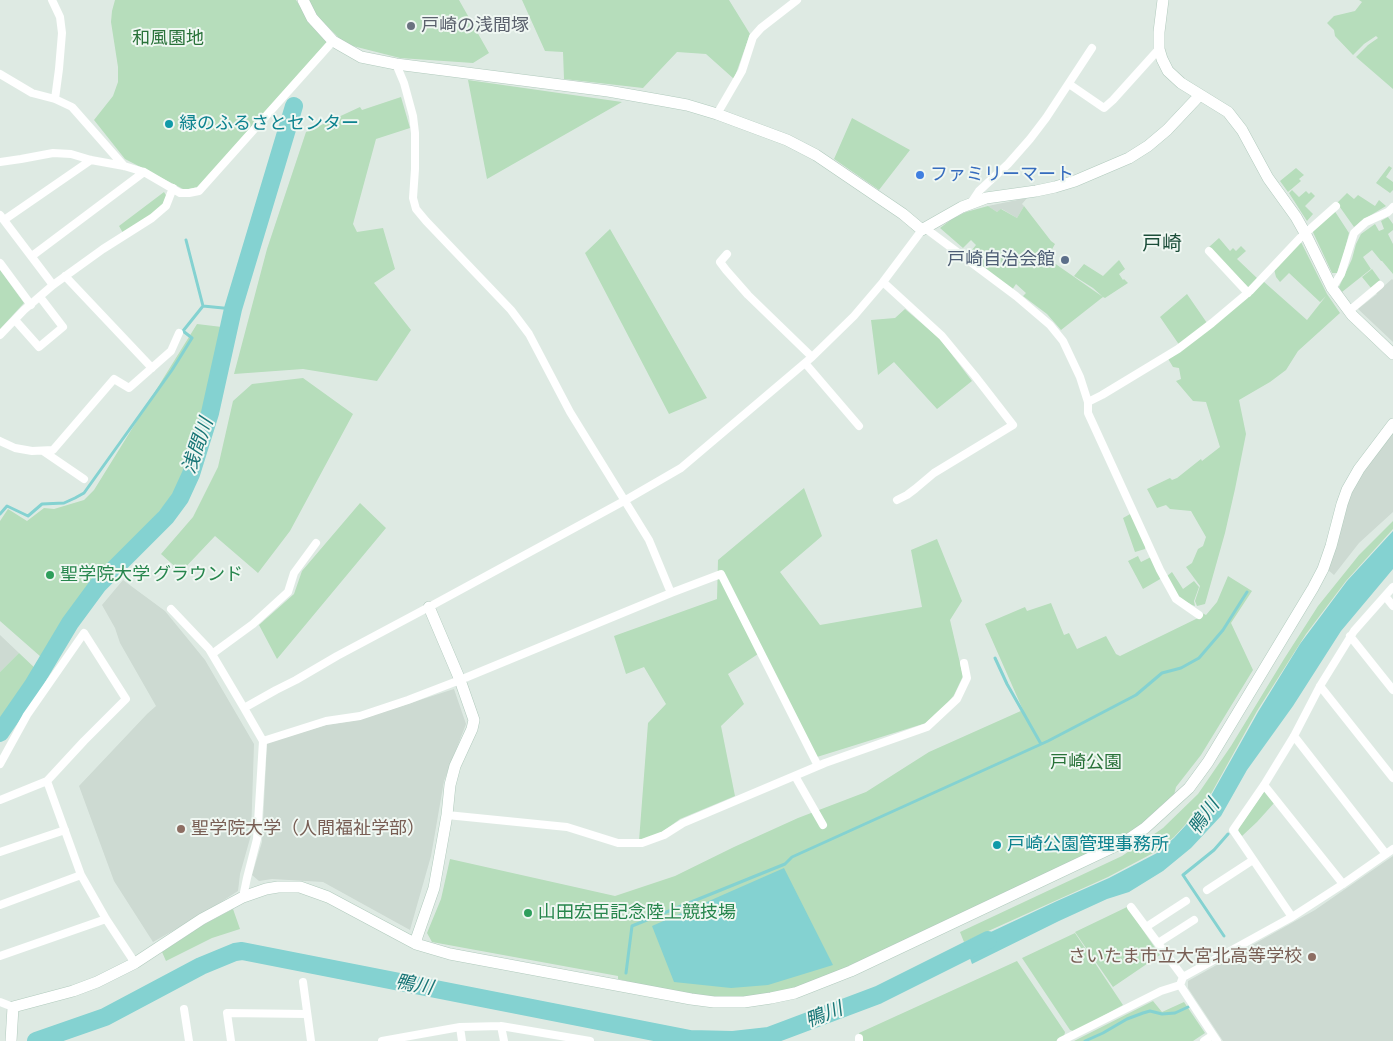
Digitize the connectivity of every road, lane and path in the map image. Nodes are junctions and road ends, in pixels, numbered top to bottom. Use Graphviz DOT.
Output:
graph roads {
  1 [pos="52,0"];
  2 [pos="303,0"];
  3 [pos="797,0"];
  4 [pos="1163,0"];
  5 [pos="333,41"];
  6 [pos="1092,48"];
  7 [pos="1159,50"];
  8 [pos="396,64"];
  9 [pos="0,74"];
  10 [pos="1069,84"];
  11 [pos="1200,95"];
  12 [pos="54,99"];
  13 [pos="717,114"];
  14 [pos="91,160"];
  15 [pos="0,162"];
  16 [pos="124,166"];
  17 [pos="144,172"];
  18 [pos="173,188"];
  19 [pos="970,204"];
  20 [pos="1336,206"];
  21 [pos="1393,207"];
  22 [pos="2,217"];
  23 [pos="924,229"];
  24 [pos="1305,233"];
  25 [pos="1209,251"];
  26 [pos="727,254"];
  27 [pos="32,256"];
  28 [pos="0,263"];
  29 [pos="65,276"];
  30 [pos="883,282"];
  31 [pos="53,285"];
  32 [pos="1380,286"];
  33 [pos="1332,288"];
  34 [pos="1248,293"];
  35 [pos="40,297"];
  36 [pos="31,304"];
  37 [pos="1349,311"];
  38 [pos="15,320"];
  39 [pos="179,332"];
  40 [pos="0,334"];
  41 [pos="1393,354"];
  42 [pos="812,356"];
  43 [pos="805,363"];
  44 [pos="152,368"];
  45 [pos="1088,402"];
  46 [pos="1393,424"];
  47 [pos="859,426"];
  48 [pos="0,441"];
  49 [pos="43,451"];
  50 [pos="84,479"];
  51 [pos="897,500"];
  52 [pos="624,501"];
  53 [pos="316,542"];
  54 [pos="1393,587"];
  55 [pos="671,593"];
  56 [pos="1385,596"];
  57 [pos="1393,606"];
  58 [pos="429,607"];
  59 [pos="171,609"];
  60 [pos="1199,615"];
  61 [pos="1350,636"];
  62 [pos="212,654"];
  63 [pos="964,663"];
  64 [pos="460,680"];
  65 [pos="1320,686"];
  66 [pos="1393,690"];
  67 [pos="244,708"];
  68 [pos="1294,736"];
  69 [pos="263,741"];
  70 [pos="0,764"];
  71 [pos="818,766"];
  72 [pos="795,776"];
  73 [pos="1393,778"];
  74 [pos="47,781"];
  75 [pos="1264,785"];
  76 [pos="0,800"];
  77 [pos="447,815"];
  78 [pos="823,825"];
  79 [pos="65,830"];
  80 [pos="0,852"];
  81 [pos="1390,852"];
  82 [pos="1253,860"];
  83 [pos="81,875"];
  84 [pos="1343,884"];
  85 [pos="1207,890"];
  86 [pos="243,897"];
  87 [pos="1186,901"];
  88 [pos="0,905"];
  89 [pos="1131,907"];
  90 [pos="1292,917"];
  91 [pos="106,919"];
  92 [pos="1194,920"];
  93 [pos="1146,927"];
  94 [pos="1158,943"];
  95 [pos="416,944"];
  96 [pos="0,956"];
  97 [pos="135,963"];
  98 [pos="1183,977"];
  99 [pos="303,982"];
  100 [pos="1180,985"];
  101 [pos="0,1002"];
  102 [pos="13,1007"];
  103 [pos="184,1009"];
  104 [pos="307,1014"];
  105 [pos="501,1026"];
  106 [pos="460,1027"];
  107 [pos="554,1038"];
  108 [pos="1215,1038"];
  109 [pos="403,1039"];
  110 [pos="10,1041"];
  111 [pos="189,1041"];
  112 [pos="232,1041"];
  113 [pos="311,1041"];
  114 [pos="382,1041"];
  115 [pos="462,1041"];
  116 [pos="504,1041"];
  117 [pos="590,1041"];
  118 [pos="1061,1041"];
  119 [pos="1204,1041"];
  1 -- 12 [label="street"];
  2 -- 5 [label="street"];
  3 -- 13 [label="street"];
  4 -- 7 [label="street"];
  5 -- 8 [label="street"];
  5 -- 18 [label="street"];
  6 -- 10 [label="street"];
  7 -- 10 [label="street"];
  7 -- 11 [label="street"];
  8 -- 13 [label="street"];
  8 -- 52 [label="street"];
  9 -- 12 [label="street"];
  10 -- 19 [label="street"];
  11 -- 19 [label="street"];
  11 -- 24 [label="street"];
  12 -- 16 [label="street"];
  13 -- 23 [label="street"];
  14 -- 15 [label="street"];
  14 -- 16 [label="street"];
  14 -- 22 [label="street"];
  16 -- 17 [label="street"];
  17 -- 18 [label="street"];
  17 -- 27 [label="street"];
  18 -- 29 [label="street"];
  19 -- 23 [label="street"];
  20 -- 24 [label="street"];
  21 -- 33 [label="street"];
  22 -- 27 [label="street"];
  23 -- 30 [label="street"];
  23 -- 45 [label="street"];
  24 -- 33 [label="street"];
  24 -- 34 [label="street"];
  25 -- 34 [label="street"];
  26 -- 42 [label="street"];
  27 -- 31 [label="street"];
  28 -- 36 [label="street"];
  29 -- 31 [label="street"];
  29 -- 44 [label="street"];
  30 -- 42 [label="street"];
  30 -- 51 [label="street"];
  31 -- 35 [label="street"];
  32 -- 37 [label="street"];
  33 -- 37 [label="street"];
  34 -- 45 [label="street"];
  35 -- 36 [label="street"];
  35 -- 38 [label="street"];
  36 -- 38 [label="street"];
  37 -- 41 [label="street"];
  38 -- 40 [label="street"];
  39 -- 44 [label="street"];
  42 -- 43 [label="street"];
  43 -- 47 [label="street"];
  43 -- 52 [label="street"];
  44 -- 49 [label="street"];
  45 -- 60 [label="street"];
  46 -- 95 [label="street"];
  48 -- 49 [label="street"];
  49 -- 50 [label="street"];
  52 -- 55 [label="street"];
  52 -- 58 [label="street"];
  53 -- 62 [label="street"];
  54 -- 56 [label="street"];
  55 -- 64 [label="street"];
  55 -- 71 [label="street"];
  56 -- 57 [label="street"];
  56 -- 61 [label="street"];
  58 -- 64 [label="street"];
  58 -- 67 [label="street"];
  59 -- 62 [label="street"];
  61 -- 65 [label="street"];
  61 -- 66 [label="street"];
  62 -- 67 [label="street"];
  63 -- 71 [label="street"];
  64 -- 69 [label="street"];
  64 -- 77 [label="street"];
  65 -- 68 [label="street"];
  65 -- 73 [label="street"];
  67 -- 69 [label="street"];
  68 -- 75 [label="street"];
  68 -- 81 [label="street"];
  69 -- 86 [label="street"];
  70 -- 74 [label="street"];
  71 -- 72 [label="street"];
  72 -- 77 [label="street"];
  72 -- 78 [label="street"];
  74 -- 76 [label="street"];
  74 -- 79 [label="street"];
  75 -- 82 [label="street"];
  75 -- 84 [label="street"];
  77 -- 95 [label="street"];
  79 -- 80 [label="street"];
  79 -- 83 [label="street"];
  81 -- 84 [label="street"];
  82 -- 85 [label="street"];
  82 -- 90 [label="street"];
  83 -- 88 [label="street"];
  83 -- 91 [label="street"];
  84 -- 90 [label="street"];
  86 -- 95 [label="street"];
  86 -- 97 [label="street"];
  87 -- 93 [label="street"];
  89 -- 93 [label="street"];
  90 -- 98 [label="street"];
  91 -- 96 [label="street"];
  91 -- 97 [label="street"];
  92 -- 94 [label="street"];
  93 -- 94 [label="street"];
  94 -- 98 [label="street"];
  97 -- 102 [label="street"];
  98 -- 100 [label="street"];
  99 -- 104 [label="street"];
  100 -- 108 [label="street"];
  100 -- 118 [label="street"];
  101 -- 102 [label="street"];
  102 -- 110 [label="street"];
  103 -- 111 [label="street"];
  104 -- 112 [label="street"];
  104 -- 113 [label="street"];
  105 -- 106 [label="street"];
  105 -- 107 [label="street"];
  105 -- 116 [label="street"];
  106 -- 109 [label="street"];
  106 -- 115 [label="street"];
  107 -- 117 [label="street"];
  108 -- 119 [label="street"];
  109 -- 114 [label="street"];
}
